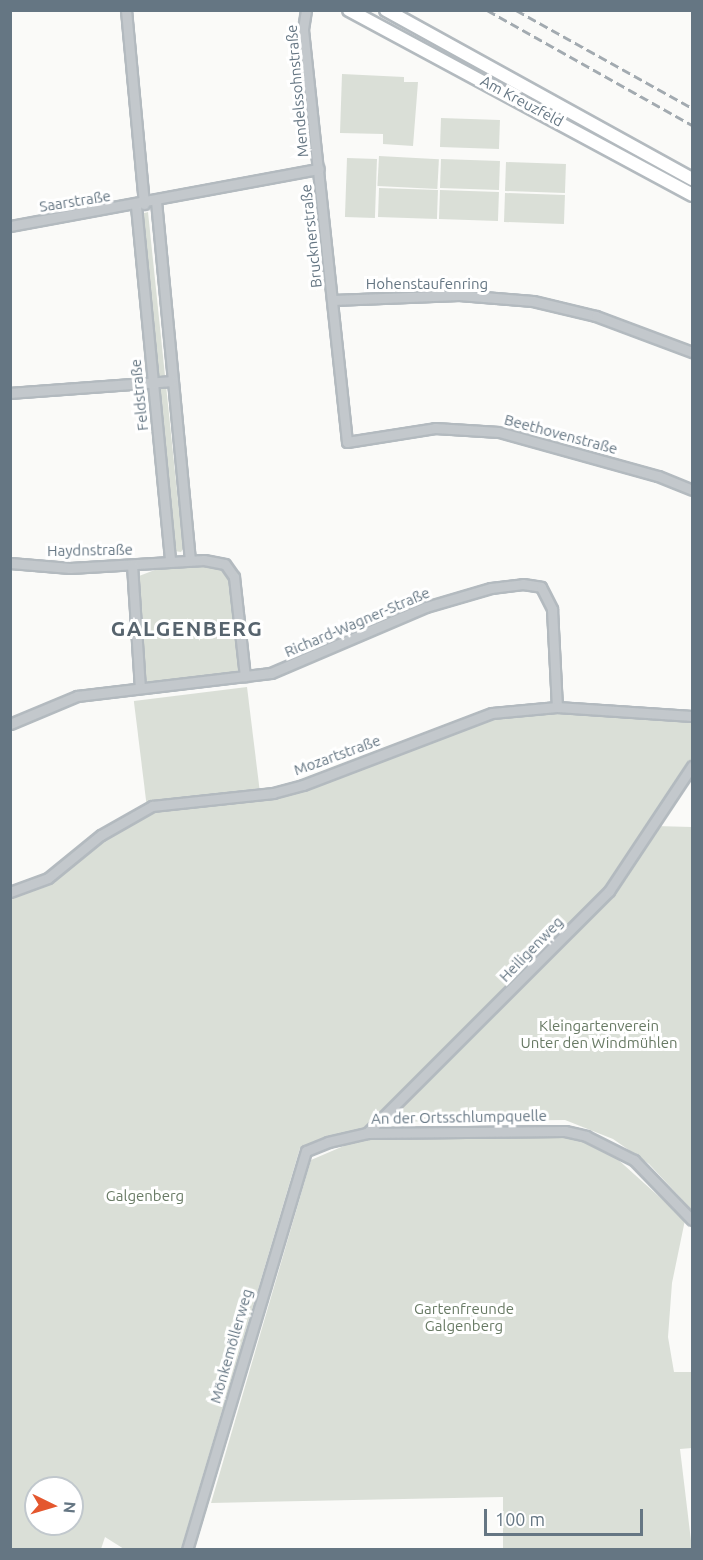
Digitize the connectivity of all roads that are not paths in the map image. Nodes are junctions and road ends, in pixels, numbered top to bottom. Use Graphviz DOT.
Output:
graph roads {
  1 [pos="126,10"];
  2 [pos="306,10"];
  3 [pos="349,10"];
  4 [pos="386,10"];
  5 [pos="319,169"];
  6 [pos="693,179"];
  7 [pos="693,195"];
  8 [pos="156,201"];
  9 [pos="140,205"];
  10 [pos="10,226"];
  11 [pos="333,300"];
  12 [pos="693,352"];
  13 [pos="172,381"];
  14 [pos="152,383"];
  15 [pos="10,393"];
  16 [pos="347,442"];
  17 [pos="693,490"];
  18 [pos="190,560"];
  19 [pos="170,561"];
  20 [pos="10,563"];
  21 [pos="132,565"];
  22 [pos="245,676"];
  23 [pos="140,688"];
  24 [pos="557,707"];
  25 [pos="693,716"];
  26 [pos="10,724"];
  27 [pos="693,766"];
  28 [pos="10,892"];
  29 [pos="367,1133"];
  30 [pos="306,1151"];
  31 [pos="693,1220"];
  32 [pos="187,1550"];
  1 -- 9 [label="street, Feldstraße"];
  2 -- 5 [label="street, Mendelssohnstraße"];
  3 -- 7 [label="main road, Am Kreuzfeld"];
  4 -- 6 [label="main road, Am Kreuzfeld"];
  5 -- 8 [label="street, Brucknerstraße"];
  5 -- 11 [label="street, Brucknerstraße"];
  8 -- 9 [label="street, Brucknerstraße"];
  8 -- 13 [label="street"];
  9 -- 10 [label="street, Saarstraße"];
  9 -- 14 [label="street, Feldstraße"];
  11 -- 12 [label="street, Hohenstaufenring"];
  11 -- 16 [label="street, Brucknerstraße"];
  13 -- 14 [label="street"];
  13 -- 18 [label="street"];
  14 -- 15 [label="street"];
  14 -- 19 [label="street, Feldstraße"];
  16 -- 17 [label="street, Beethovenstraße"];
  18 -- 19 [label="street"];
  18 -- 22 [label="street"];
  19 -- 21 [label="street, Haydnstraße"];
  20 -- 21 [label="street, Haydnstraße"];
  21 -- 23 [label="street"];
  22 -- 23 [label="street, Richard-Wagner-Straße"];
  22 -- 24 [label="street, Richard-Wagner-Straße"];
  23 -- 26 [label="street, Richard-Wagner-Straße"];
  24 -- 25 [label="street, Mozartstraße"];
  24 -- 28 [label="street, Mozartstraße"];
  27 -- 29 [label="street, Heiligenweg"];
  29 -- 30 [label="street, An der Ortsschlumpquelle"];
  29 -- 31 [label="street, An der Ortsschlumpquelle"];
  30 -- 32 [label="street, Mönkemöllerweg"];
}
